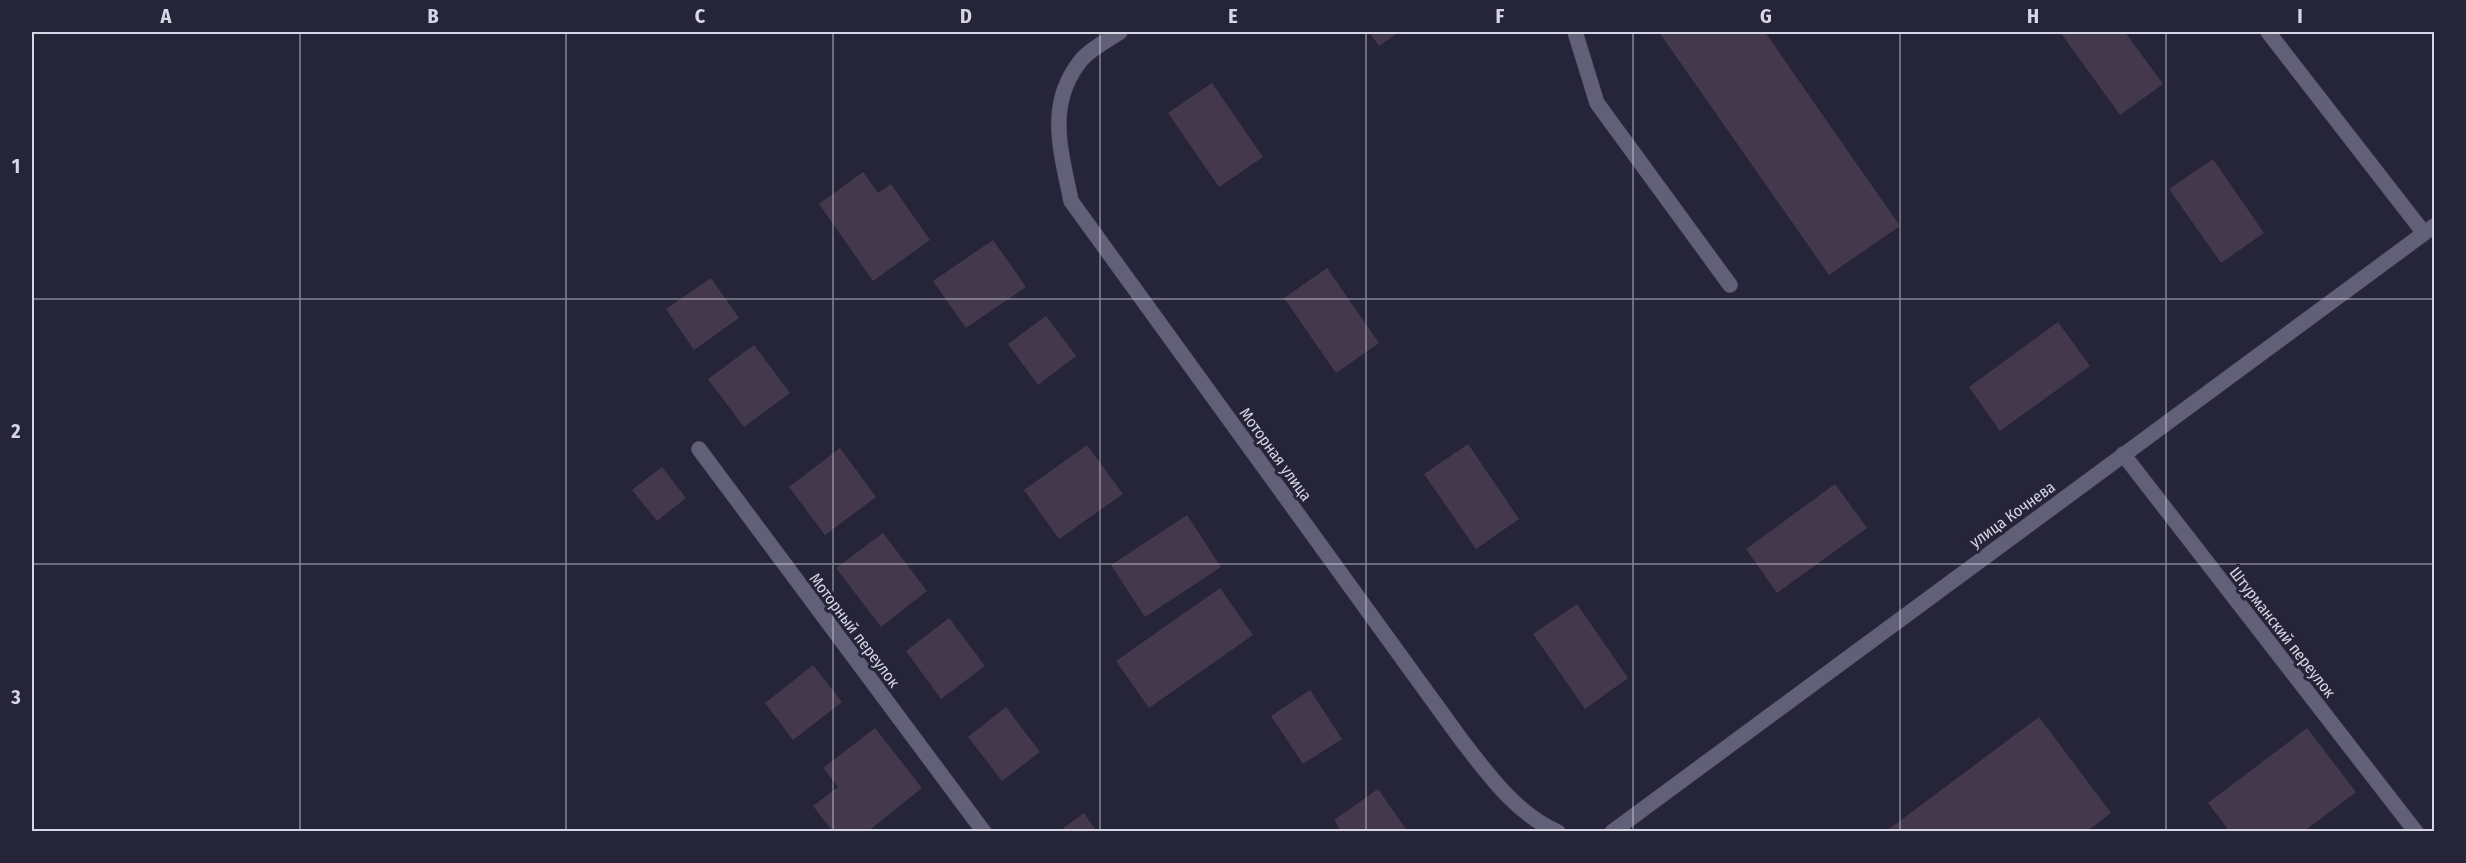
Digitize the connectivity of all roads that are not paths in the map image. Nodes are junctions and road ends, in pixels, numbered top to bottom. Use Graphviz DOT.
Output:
graph roads {
  1 [pos="1120,32"];
  2 [pos="1575,32"];
  3 [pos="2268,32"];
  4 [pos="2429,229"];
  5 [pos="1730,285"];
  6 [pos="699,449"];
  7 [pos="2123,454"];
  8 [pos="984,831"];
  9 [pos="1558,831"];
  10 [pos="1612,831"];
  11 [pos="2416,831"];
  1 -- 9 [label="street, Моторная улица"];
  2 -- 5 [label="street"];
  3 -- 4 [label="street"];
  4 -- 7 [label="street, улица Кочнева"];
  6 -- 8 [label="street, Моторный переулок"];
  7 -- 10 [label="street, улица Кочнева"];
  7 -- 11 [label="street, Штурманский переулок"];
}
